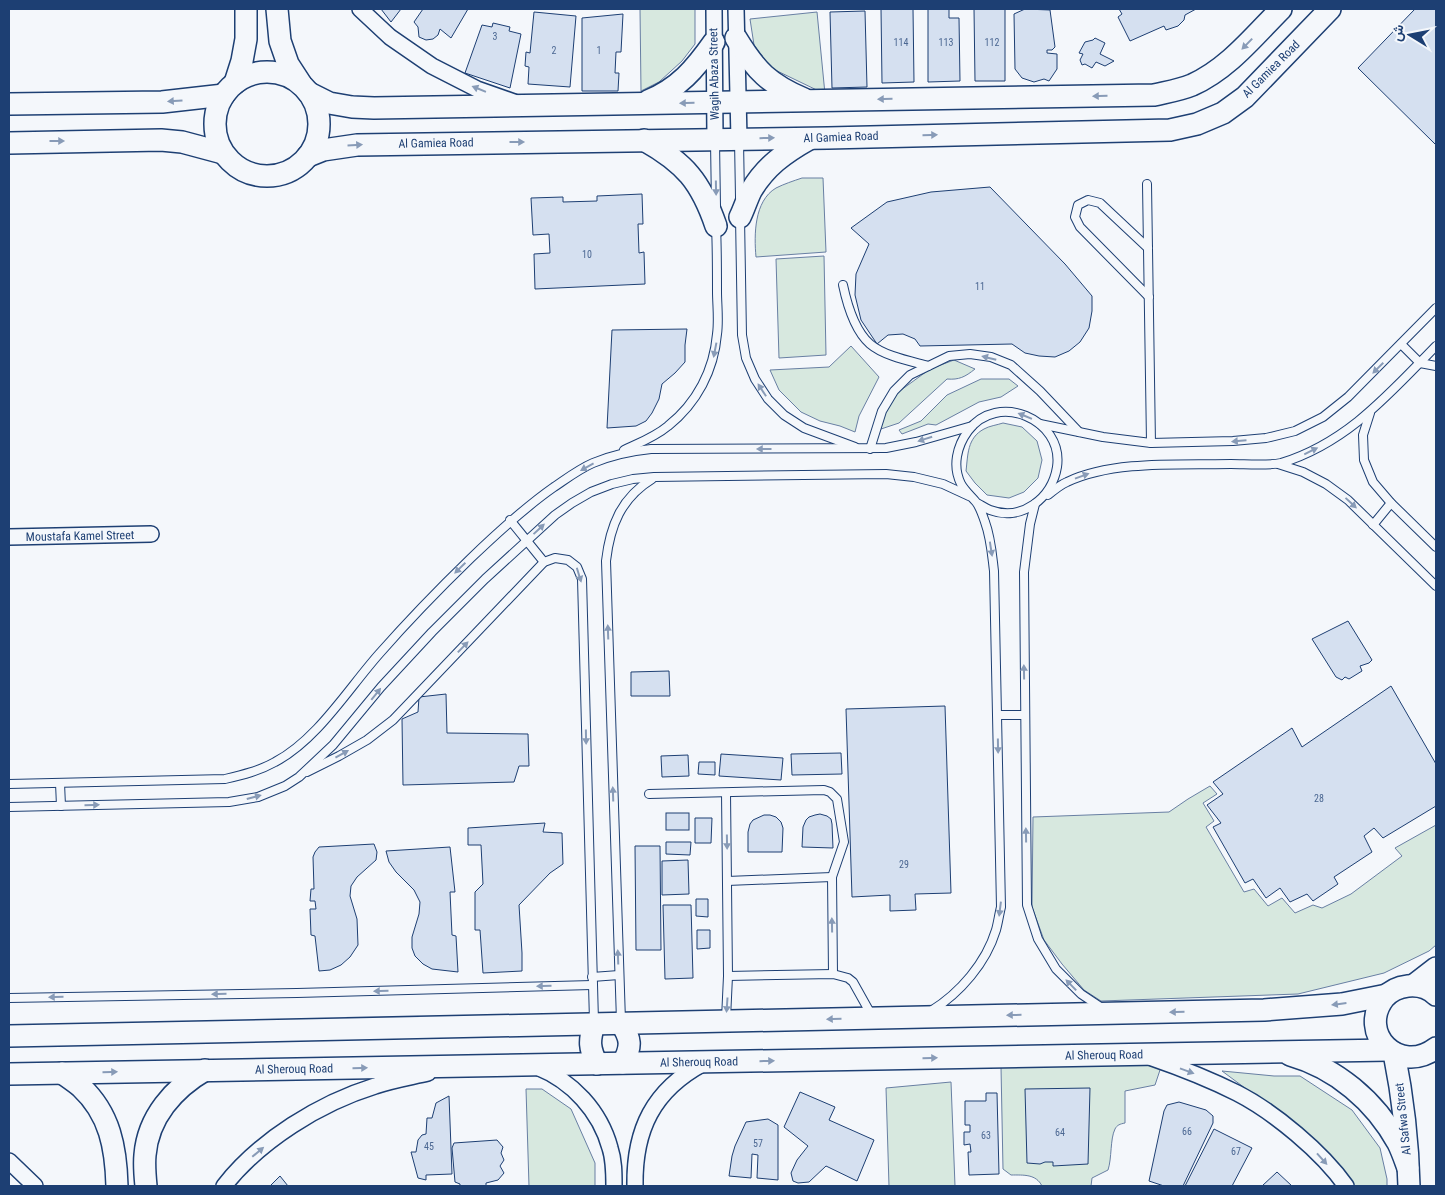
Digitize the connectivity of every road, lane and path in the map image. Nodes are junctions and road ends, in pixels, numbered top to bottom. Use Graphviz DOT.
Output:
graph roads {
  1 [pos="246,9"];
  2 [pos="277,9"];
  3 [pos="360,9"];
  4 [pos="714,9"];
  5 [pos="736,9"];
  6 [pos="1281,9"];
  7 [pos="1330,9"];
  8 [pos="736,38"];
  9 [pos="714,42"];
  10 [pos="229,89"];
  11 [pos="305,89"];
  12 [pos="806,101"];
  13 [pos="738,102"];
  14 [pos="715,103"];
  15 [pos="9,104"];
  16 [pos="643,104"];
  17 [pos="525,105"];
  18 [pos="810,138"];
  19 [pos="715,139"];
  20 [pos="739,139"];
  21 [pos="644,140"];
  22 [pos="9,142"];
  23 [pos="223,153"];
  24 [pos="308,156"];
  25 [pos="1147,184"];
  26 [pos="740,217"];
  27 [pos="716,226"];
  28 [pos="1148,248"];
  29 [pos="843,285"];
  30 [pos="1149,297"];
  31 [pos="1436,308"];
  32 [pos="1401,344"];
  33 [pos="1436,346"];
  34 [pos="1420,363"];
  35 [pos="928,366"];
  36 [pos="1436,366"];
  37 [pos="1371,412"];
  38 [pos="1040,424"];
  39 [pos="972,426"];
  40 [pos="1079,432"];
  41 [pos="1151,443"];
  42 [pos="870,449"];
  43 [pos="861,450"];
  44 [pos="612,456"];
  45 [pos="1278,464"];
  46 [pos="654,477"];
  47 [pos="970,496"];
  48 [pos="1038,502"];
  49 [pos="977,503"];
  50 [pos="1391,504"];
  51 [pos="510,520"];
  52 [pos="1373,525"];
  53 [pos="150,534"];
  54 [pos="9,537"];
  55 [pos="526,541"];
  56 [pos="1436,547"];
  57 [pos="544,562"];
  58 [pos="1436,586"];
  59 [pos="998,715"];
  60 [pos="1025,715"];
  61 [pos="299,777"];
  62 [pos="60,783"];
  63 [pos="9,784"];
  64 [pos="726,793"];
  65 [pos="649,794"];
  66 [pos="61,806"];
  67 [pos="9,807"];
  68 [pos="832,877"];
  69 [pos="727,881"];
  70 [pos="1436,968"];
  71 [pos="833,974"];
  72 [pos="619,975"];
  73 [pos="592,976"];
  74 [pos="728,976"];
  75 [pos="592,985"];
  76 [pos="1414,985"];
  77 [pos="1387,995"];
  78 [pos="1436,995"];
  79 [pos="9,998"];
  80 [pos="1110,1014"];
  81 [pos="922,1016"];
  82 [pos="873,1018"];
  83 [pos="726,1021"];
  84 [pos="621,1023"];
  85 [pos="594,1024"];
  86 [pos="9,1036"];
  87 [pos="1436,1048"];
  88 [pos="1275,1051"];
  89 [pos="1391,1051"];
  90 [pos="1141,1054"];
  91 [pos="706,1062"];
  92 [pos="623,1063"];
  93 [pos="528,1064"];
  94 [pos="597,1064"];
  95 [pos="458,1066"];
  96 [pos="205,1070"];
  97 [pos="62,1073"];
  98 [pos="9,1074"];
  99 [pos="9,1161"];
  100 [pos="1408,1177"];
  101 [pos="35,1186"];
  102 [pos="117,1186"];
  103 [pos="146,1186"];
  104 [pos="224,1186"];
  105 [pos="614,1186"];
  106 [pos="635,1186"];
  107 [pos="1346,1186"];
  1 -- 10 [label="street"];
  2 -- 11 [label="street"];
  17 -- 3 [label="street, one-way"];
  4 -- 9 [label="street, Wagih Abaza Street"];
  5 -- 8 [label="street, Wagih Abaza Street"];
  6 -- 12 [label="street, one-way"];
  18 -- 7 [label="street, Al Gamiea Road, one-way"];
  8 -- 12 [label="street"];
  8 -- 13 [label="street, Wagih Abaza Street"];
  9 -- 14 [label="street, Wagih Abaza Street"];
  9 -- 16 [label="street"];
  10 -- 11 [label="street"];
  10 -- 15 [label="street, one-way"];
  10 -- 23 [label="street"];
  11 -- 17 [label="street"];
  11 -- 24 [label="street"];
  12 -- 13 [label="street"];
  13 -- 14 [label="street"];
  13 -- 20 [label="street, Wagih Abaza Street"];
  14 -- 16 [label="street, one-way"];
  14 -- 19 [label="street, Wagih Abaza Street"];
  16 -- 17 [label="street"];
  20 -- 18 [label="street, Al Gamiea Road, one-way"];
  18 -- 26 [label="street"];
  19 -- 20 [label="street, Al Gamiea Road"];
  19 -- 21 [label="street, Al Gamiea Road"];
  19 -- 27 [label="lane, one-way"];
  20 -- 26 [label="lane"];
  24 -- 21 [label="street, Al Gamiea Road, one-way"];
  21 -- 27 [label="street"];
  22 -- 23 [label="street, one-way"];
  23 -- 24 [label="street"];
  25 -- 28 [label="lane"];
  43 -- 26 [label="lane, one-way"];
  27 -- 44 [label="lane, one-way"];
  28 -- 30 [label="lane"];
  28 -- 30 [label="lane"];
  29 -- 35 [label="lane"];
  30 -- 41 [label="lane"];
  31 -- 32 [label="lane"];
  32 -- 34 [label="lane"];
  32 -- 41 [label="lane, one-way"];
  33 -- 34 [label="lane"];
  34 -- 36 [label="lane"];
  34 -- 37 [label="lane"];
  40 -- 35 [label="lane, one-way"];
  35 -- 42 [label="lane"];
  45 -- 37 [label="lane, one-way"];
  37 -- 50 [label="lane"];
  38 -- 39 [label="lane, one-way"];
  38 -- 40 [label="lane"];
  38 -- 48 [label="lane"];
  39 -- 42 [label="lane, one-way"];
  39 -- 47 [label="lane"];
  40 -- 41 [label="lane"];
  42 -- 43 [label="lane"];
  43 -- 44 [label="lane, one-way"];
  44 -- 51 [label="lane, one-way"];
  48 -- 45 [label="lane, one-way"];
  45 -- 52 [label="lane, one-way"];
  46 -- 47 [label="lane"];
  55 -- 46 [label="lane, one-way"];
  72 -- 46 [label="lane, one-way"];
  47 -- 49 [label="lane"];
  48 -- 49 [label="lane"];
  60 -- 48 [label="lane, one-way"];
  49 -- 59 [label="lane, one-way"];
  50 -- 52 [label="lane"];
  50 -- 56 [label="lane"];
  51 -- 55 [label="lane"];
  51 -- 62 [label="lane, one-way"];
  52 -- 58 [label="lane"];
  53 -- 54 [label="street, Moustafa Kamel Street"];
  55 -- 57 [label="lane"];
  61 -- 55 [label="lane, one-way"];
  61 -- 57 [label="lane, one-way"];
  57 -- 73 [label="lane, one-way"];
  59 -- 60 [label="lane"];
  59 -- 81 [label="lane, one-way"];
  80 -- 60 [label="lane, one-way"];
  66 -- 61 [label="lane, one-way"];
  62 -- 63 [label="lane"];
  62 -- 66 [label="lane"];
  64 -- 65 [label="lane"];
  64 -- 68 [label="lane"];
  64 -- 69 [label="lane, one-way"];
  66 -- 67 [label="lane"];
  68 -- 69 [label="lane"];
  71 -- 68 [label="lane, one-way"];
  69 -- 74 [label="lane"];
  70 -- 76 [label="street"];
  71 -- 74 [label="lane"];
  71 -- 82 [label="lane"];
  72 -- 73 [label="lane"];
  72 -- 84 [label="lane"];
  73 -- 75 [label="lane"];
  74 -- 83 [label="lane, one-way"];
  75 -- 79 [label="lane, one-way"];
  75 -- 85 [label="lane"];
  76 -- 77 [label="street"];
  76 -- 78 [label="street"];
  77 -- 80 [label="street, one-way"];
  77 -- 89 [label="street"];
  80 -- 81 [label="street, one-way"];
  81 -- 82 [label="street"];
  82 -- 83 [label="street, one-way"];
  83 -- 84 [label="street"];
  84 -- 85 [label="street"];
  84 -- 92 [label="street"];
  85 -- 86 [label="street"];
  85 -- 94 [label="street"];
  87 -- 89 [label="street, Al Sherouq Road"];
  88 -- 89 [label="street, Al Sherouq Road"];
  88 -- 90 [label="street, Al Sherouq Road"];
  88 -- 100 [label="street"];
  89 -- 100 [label="street, Al Safwa Street"];
  91 -- 90 [label="street, Al Sherouq Road, one-way"];
  90 -- 107 [label="street, one-way"];
  91 -- 92 [label="street, Al Sherouq Road"];
  91 -- 106 [label="street"];
  92 -- 94 [label="street, Al Sherouq Road"];
  93 -- 94 [label="street, Al Sherouq Road"];
  93 -- 95 [label="street, Al Sherouq Road"];
  93 -- 105 [label="street"];
  96 -- 95 [label="street, Al Sherouq Road, one-way"];
  104 -- 95 [label="street, one-way"];
  97 -- 96 [label="street, Al Sherouq Road, one-way"];
  96 -- 103 [label="street"];
  97 -- 98 [label="street, Al Sherouq Road"];
  97 -- 102 [label="street"];
  99 -- 101 [label="street"];
}
